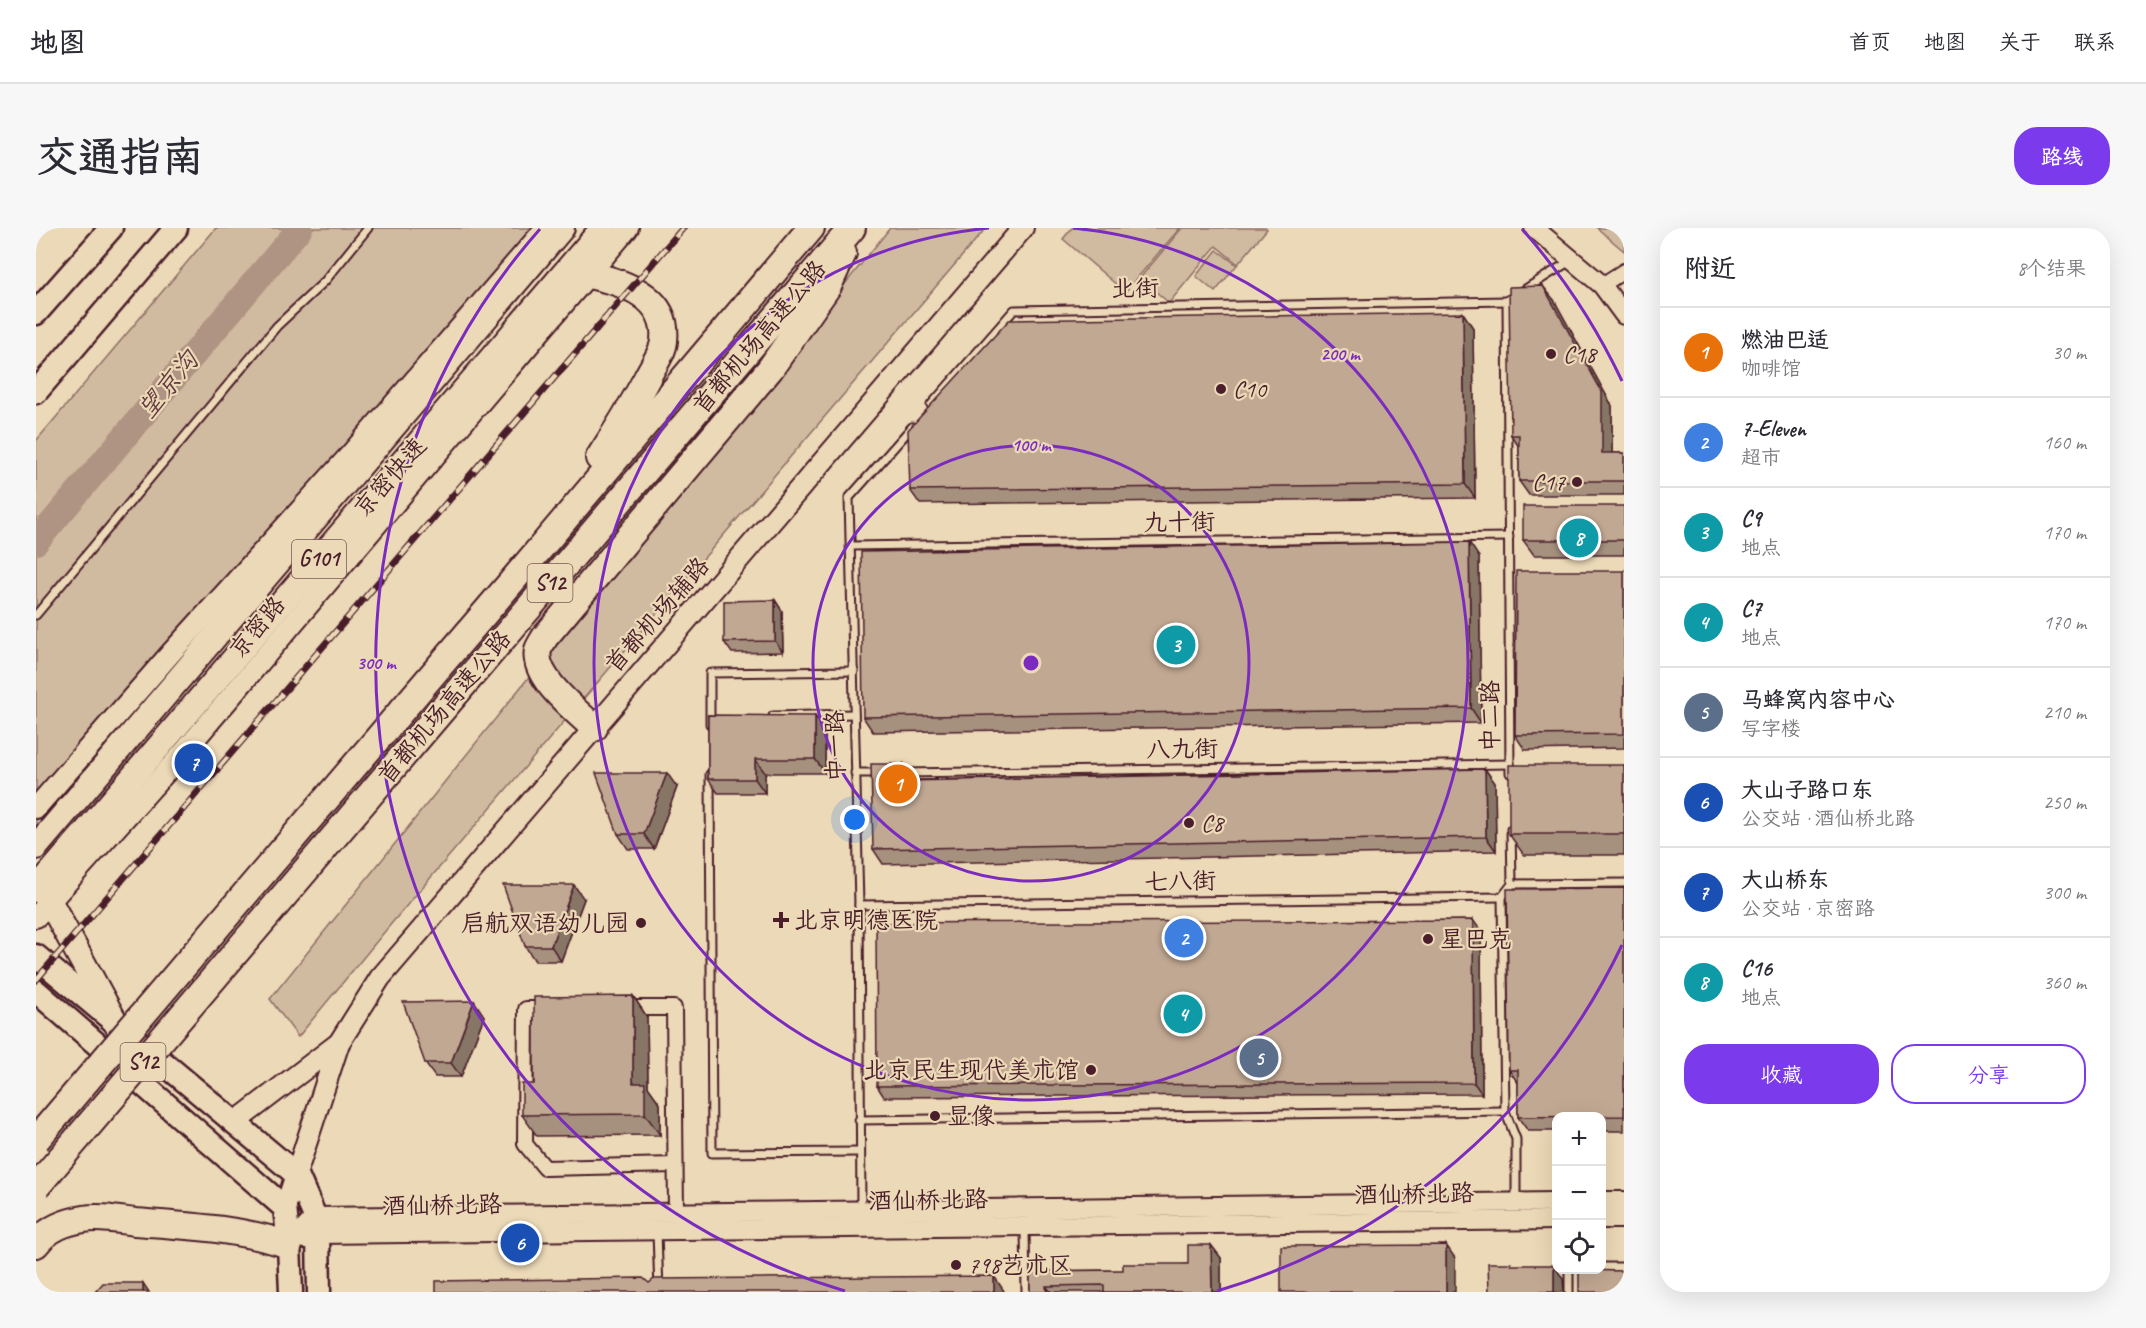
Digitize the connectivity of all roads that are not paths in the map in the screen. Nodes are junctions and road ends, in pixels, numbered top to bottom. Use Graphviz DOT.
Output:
graph roads {
  1 [pos="111,228"];
  2 [pos="176,228"];
  3 [pos="368,228"];
  4 [pos="546,228"];
  5 [pos="562,228"];
  6 [pos="603,228"];
  7 [pos="628,228"];
  8 [pos="811,228"];
  9 [pos="853,228"];
  10 [pos="1023,228"];
  11 [pos="1534,228"];
  12 [pos="1572,260"];
  13 [pos="1624,271"];
  14 [pos="590,276"];
  15 [pos="1602,285"];
  16 [pos="1507,301"];
  17 [pos="36,313"];
  18 [pos="1624,315"];
  19 [pos="36,392"];
  20 [pos="928,408"];
  21 [pos="920,417"];
  22 [pos="1509,537"];
  23 [pos="543,545"];
  24 [pos="850,546"];
  25 [pos="36,615"];
  26 [pos="854,671"];
  27 [pos="854,714"];
  28 [pos="765,716"];
  29 [pos="710,717"];
  30 [pos="721,717"];
  31 [pos="594,728"];
  32 [pos="710,729"];
  33 [pos="710,764"];
  34 [pos="1510,764"];
  35 [pos="855,773"];
  36 [pos="1510,776"];
  37 [pos="36,808"];
  38 [pos="1511,824"];
  39 [pos="36,847"];
  40 [pos="1624,883"];
  41 [pos="1512,884"];
  42 [pos="1502,897"];
  43 [pos="41,903"];
  44 [pos="859,905"];
  45 [pos="36,956"];
  46 [pos="36,990"];
  47 [pos="606,1008"];
  48 [pos="560,1009"];
  49 [pos="117,1024"];
  50 [pos="339,1042"];
  51 [pos="1505,1111"];
  52 [pos="859,1120"];
  53 [pos="234,1123"];
  54 [pos="36,1140"];
  55 [pos="859,1152"];
  56 [pos="675,1165"];
  57 [pos="297,1175"];
  58 [pos="36,1186"];
  59 [pos="1606,1201"];
  60 [pos="1624,1201"];
  61 [pos="1516,1202"];
  62 [pos="1552,1202"];
  63 [pos="285,1208"];
  64 [pos="861,1210"];
  65 [pos="676,1212"];
  66 [pos="1606,1219"];
  67 [pos="1624,1219"];
  68 [pos="1552,1220"];
  69 [pos="317,1225"];
  70 [pos="1025,1226"];
  71 [pos="657,1230"];
  72 [pos="36,1244"];
  73 [pos="290,1245"];
  74 [pos="1606,1267"];
  75 [pos="1624,1267"];
  76 [pos="1569,1274"];
  77 [pos="291,1292"];
  78 [pos="320,1292"];
  79 [pos="659,1292"];
  80 [pos="1026,1292"];
  81 [pos="1569,1292"];
  1 -- 17 [label="main road"];
  2 -- 19 [label="main road"];
  3 -- 25 [label="lane"];
  4 -- 37 [label="main road, 京密路 / G101"];
  5 -- 39 [label="highway, 京密快速 / G101"];
  6 -- 43 [label="highway, 京密快速 / G101"];
  7 -- 14 [label="main road, 京密路 / G101"];
  8 -- 23 [label="highway, 首都机场高速公路 / S12"];
  9 -- 31 [label="highway"];
  9 -- 58 [label="highway, 首都机场高速公路 / S12, bridge"];
  10 -- 31 [label="main road, 首都机场辅路"];
  11 -- 12 [label="street"];
  12 -- 15 [label="street"];
  12 -- 16 [label="lane"];
  13 -- 15 [label="street"];
  14 -- 23 [label="highway"];
  14 -- 43 [label="main road, 京密路 / G101"];
  15 -- 18 [label="street"];
  16 -- 20 [label="lane, 北街"];
  16 -- 22 [label="lane, 中二路"];
  21 -- 24 [label="lane, 中一路"];
  22 -- 24 [label="lane, 九十街"];
  22 -- 34 [label="lane, 中二路"];
  23 -- 54 [label="highway, 首都机场高速公路 / S12, bridge"];
  24 -- 26 [label="lane, 中一路"];
  26 -- 27 [label="lane, 中一路"];
  26 -- 29 [label="lane"];
  27 -- 28 [label="lane"];
  27 -- 35 [label="lane, 中一路"];
  29 -- 30 [label="lane"];
  29 -- 32 [label="lane"];
  31 -- 50 [label="main road, 首都机场辅路"];
  33 -- 55 [label="lane"];
  34 -- 35 [label="lane, 八九街"];
  34 -- 36 [label="lane, 中二路"];
  35 -- 44 [label="lane, 中一路"];
  38 -- 41 [label="lane"];
  40 -- 41 [label="lane"];
  41 -- 42 [label="lane"];
  42 -- 44 [label="lane, 七八街"];
  42 -- 51 [label="lane"];
  43 -- 49 [label="highway"];
  44 -- 52 [label="lane, 中一路"];
  45 -- 49 [label="main road"];
  46 -- 63 [label="main road"];
  47 -- 56 [label="street"];
  48 -- 56 [label="street"];
  49 -- 53 [label="main road"];
  50 -- 53 [label="main road"];
  50 -- 57 [label="main road"];
  51 -- 52 [label="lane"];
  51 -- 61 [label="lane"];
  52 -- 55 [label="lane, 中一路"];
  53 -- 57 [label="main road"];
  55 -- 64 [label="lane, 中一路"];
  56 -- 65 [label="street"];
  57 -- 63 [label="main road"];
  57 -- 69 [label="main road"];
  59 -- 60 [label="street"];
  61 -- 62 [label="street, 酒仙桥北路"];
  61 -- 64 [label="street, 酒仙桥北路"];
  63 -- 73 [label="main road"];
  64 -- 65 [label="street, 酒仙桥北路"];
  65 -- 69 [label="street, 酒仙桥北路"];
  66 -- 67 [label="street"];
  68 -- 70 [label="street, 酒仙桥北路"];
  69 -- 71 [label="street, 酒仙桥北路"];
  69 -- 73 [label="street"];
  69 -- 78 [label="main road"];
  70 -- 71 [label="street, 酒仙桥北路"];
  70 -- 80 [label="lane"];
  71 -- 79 [label="lane"];
  72 -- 73 [label="highway"];
  73 -- 77 [label="main road"];
  74 -- 75 [label="lane"];
  76 -- 81 [label="lane"];
}
